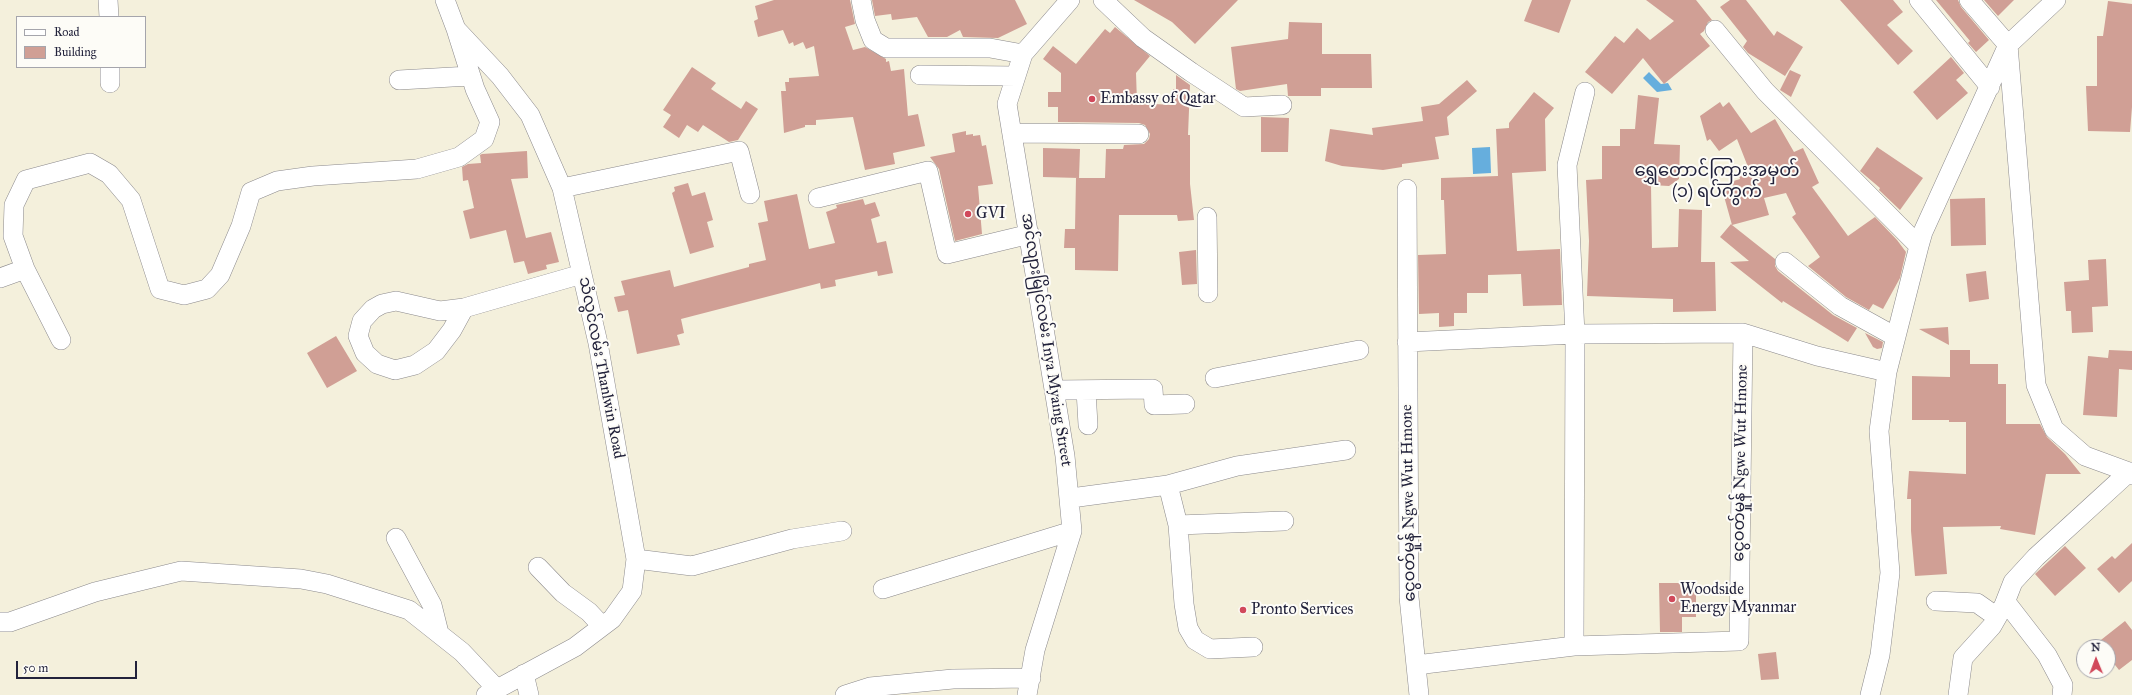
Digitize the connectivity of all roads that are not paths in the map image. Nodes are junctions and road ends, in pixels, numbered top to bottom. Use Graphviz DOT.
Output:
graph roads {
  1 [pos="108,0"];
  2 [pos="445,0"];
  3 [pos="861,0"];
  4 [pos="1070,0"];
  5 [pos="1103,0"];
  6 [pos="1918,0"];
  7 [pos="1969,0"];
  8 [pos="2056,0"];
  9 [pos="109,16"];
  10 [pos="456,29"];
  11 [pos="1715,30"];
  12 [pos="2008,45"];
  13 [pos="1023,54"];
  14 [pos="920,75"];
  15 [pos="470,76"];
  16 [pos="1016,76"];
  17 [pos="400,80"];
  18 [pos="1990,87"];
  19 [pos="1585,92"];
  20 [pos="1282,105"];
  21 [pos="1012,133"];
  22 [pos="1139,134"];
  23 [pos="562,188"];
  24 [pos="1407,189"];
  25 [pos="750,194"];
  26 [pos="818,198"];
  27 [pos="1207,217"];
  28 [pos="1030,234"];
  29 [pos="1919,246"];
  30 [pos="1785,262"];
  31 [pos="25,268"];
  32 [pos="582,274"];
  33 [pos="0,278"];
  34 [pos="1208,293"];
  35 [pos="464,308"];
  36 [pos="1743,333"];
  37 [pos="1575,334"];
  38 [pos="1896,337"];
  39 [pos="60,340"];
  40 [pos="1407,342"];
  41 [pos="1359,350"];
  42 [pos="1887,372"];
  43 [pos="1215,378"];
  44 [pos="1055,390"];
  45 [pos="1086,390"];
  46 [pos="1185,404"];
  47 [pos="1088,425"];
  48 [pos="1346,450"];
  49 [pos="2131,473"];
  50 [pos="1168,485"];
  51 [pos="1071,498"];
  52 [pos="1284,521"];
  53 [pos="1178,525"];
  54 [pos="842,531"];
  55 [pos="1072,531"];
  56 [pos="396,538"];
  57 [pos="636,559"];
  58 [pos="538,567"];
  59 [pos="884,589"];
  60 [pos="1936,601"];
  61 [pos="2001,609"];
  62 [pos="0,622"];
  63 [pos="602,626"];
  64 [pos="438,634"];
  65 [pos="1574,646"];
  66 [pos="1254,647"];
  67 [pos="1416,665"];
  68 [pos="524,674"];
  69 [pos="1029,687"];
  70 [pos="491,691"];
  71 [pos="529,695"];
  72 [pos="845,695"];
  73 [pos="1419,695"];
  74 [pos="1870,695"];
  75 [pos="1958,695"];
  76 [pos="2062,695"];
  1 -- 9 [label="street"];
  2 -- 10 [label="street, သံလွင်လမ်း Thanlwin Road"];
  3 -- 13 [label="street"];
  4 -- 13 [label="street, အင်လျားမြိုင်လမ်း Inya Myaing Street"];
  5 -- 20 [label="street"];
  6 -- 18 [label="street"];
  7 -- 12 [label="street"];
  8 -- 12 [label="street"];
  10 -- 15 [label="street"];
  10 -- 23 [label="street, သံလွင်လမ်း Thanlwin Road"];
  11 -- 29 [label="street"];
  12 -- 18 [label="street"];
  12 -- 49 [label="street"];
  13 -- 16 [label="street, အင်လျားမြိုင်လမ်း Inya Myaing Street"];
  14 -- 16 [label="street"];
  15 -- 17 [label="street"];
  15 -- 31 [label="street"];
  16 -- 21 [label="street, အင်လျားမြိုင်လမ်း Inya Myaing Street"];
  18 -- 29 [label="street"];
  19 -- 37 [label="street"];
  21 -- 22 [label="street"];
  21 -- 28 [label="street, အင်လျားမြိုင်လမ်း Inya Myaing Street"];
  23 -- 25 [label="street"];
  23 -- 32 [label="street, သံလွင်လမ်း Thanlwin Road"];
  24 -- 40 [label="street, ငွေဝတ်မှုန် Ngwe Wut Hmone"];
  26 -- 28 [label="street"];
  27 -- 34 [label="street"];
  28 -- 44 [label="street, အင်လျားမြိုင်လမ်း Inya Myaing Street"];
  29 -- 38 [label="street"];
  30 -- 38 [label="street"];
  31 -- 33 [label="street"];
  31 -- 39 [label="street"];
  32 -- 35 [label="street"];
  32 -- 57 [label="street, သံလွင်လမ်း Thanlwin Road"];
  35 -- 35 [label="street"];
  36 -- 37 [label="street"];
  36 -- 42 [label="street"];
  36 -- 65 [label="street, ငွေဝတ်မှုန် Ngwe Wut Hmone"];
  37 -- 40 [label="street"];
  37 -- 65 [label="street"];
  38 -- 42 [label="street"];
  40 -- 67 [label="street, ငွေဝတ်မှုန် Ngwe Wut Hmone"];
  41 -- 43 [label="street"];
  42 -- 74 [label="street"];
  44 -- 45 [label="street"];
  44 -- 51 [label="street, အင်လျားမြိုင်လမ်း Inya Myaing Street"];
  45 -- 46 [label="street"];
  45 -- 47 [label="street"];
  48 -- 50 [label="street"];
  49 -- 61 [label="street"];
  50 -- 51 [label="street"];
  50 -- 53 [label="street"];
  51 -- 55 [label="street, အင်လျားမြိုင်လမ်း Inya Myaing Street"];
  52 -- 53 [label="street"];
  53 -- 66 [label="street"];
  54 -- 57 [label="street"];
  55 -- 59 [label="street"];
  55 -- 69 [label="street, အင်လျားမြိုင်လမ်း Inya Myaing Street"];
  56 -- 64 [label="street"];
  57 -- 63 [label="street, သံလွင်လမ်း Thanlwin Road"];
  58 -- 63 [label="street"];
  60 -- 61 [label="street"];
  61 -- 75 [label="street"];
  61 -- 76 [label="street"];
  62 -- 64 [label="street"];
  63 -- 68 [label="street, သံလွင်လမ်း Thanlwin Road"];
  64 -- 70 [label="street"];
  65 -- 67 [label="street"];
  67 -- 73 [label="street, ငွေဝတ်မှုန် Ngwe Wut Hmone"];
  68 -- 70 [label="street, သံလွင်လမ်း Thanlwin Road"];
  68 -- 71 [label="street"];
  69 -- 72 [label="street"];
}
